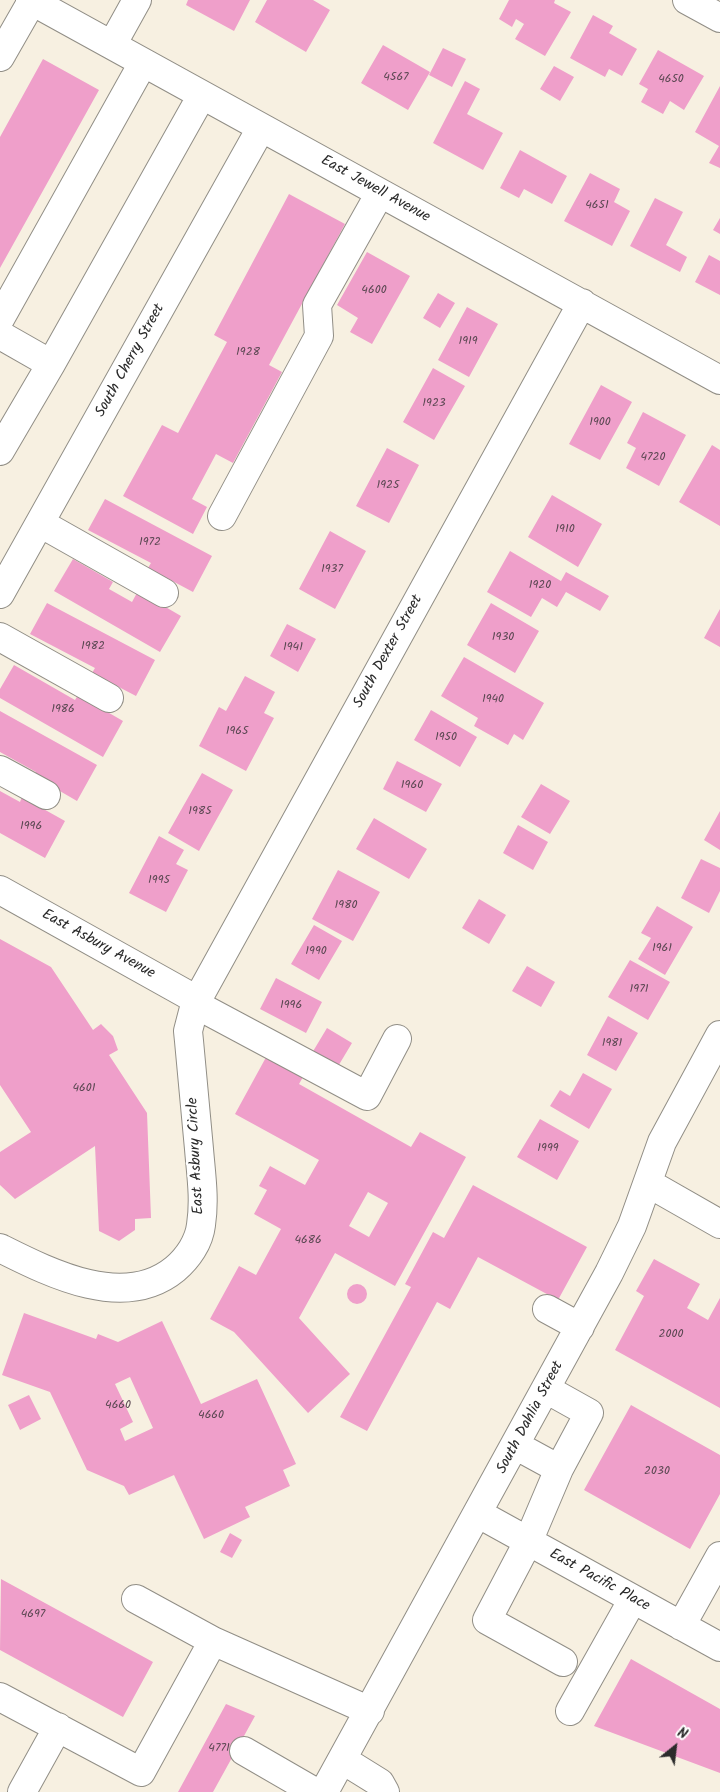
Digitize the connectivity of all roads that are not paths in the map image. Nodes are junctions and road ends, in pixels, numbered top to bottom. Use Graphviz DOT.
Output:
graph roads {
  1 [pos="31,0"];
  2 [pos="137,0"];
  3 [pos="687,0"];
  4 [pos="720,18"];
  5 [pos="112,45"];
  6 [pos="0,57"];
  7 [pos="143,63"];
  8 [pos="202,94"];
  9 [pos="261,128"];
  10 [pos="380,193"];
  11 [pos="582,303"];
  12 [pos="0,319"];
  13 [pos="0,335"];
  14 [pos="50,364"];
  15 [pos="720,380"];
  16 [pos="0,451"];
  17 [pos="222,516"];
  18 [pos="40,523"];
  19 [pos="164,592"];
  20 [pos="0,594"];
  21 [pos="0,637"];
  22 [pos="109,698"];
  23 [pos="0,770"];
  24 [pos="46,795"];
  25 [pos="0,890"];
  26 [pos="196,1002"];
  27 [pos="720,1035"];
  28 [pos="397,1039"];
  29 [pos="648,1183"];
  30 [pos="720,1224"];
  31 [pos="0,1248"];
  32 [pos="547,1309"];
  33 [pos="580,1327"];
  34 [pos="546,1389"];
  35 [pos="515,1446"];
  36 [pos="559,1469"];
  37 [pos="479,1514"];
  38 [pos="528,1542"];
  39 [pos="716,1572"];
  40 [pos="136,1599"];
  41 [pos="633,1599"];
  42 [pos="681,1626"];
  43 [pos="213,1640"];
  44 [pos="720,1648"];
  45 [pos="563,1662"];
  46 [pos="0,1696"];
  47 [pos="370,1711"];
  48 [pos="570,1711"];
  49 [pos="58,1727"];
  50 [pos="244,1751"];
  51 [pos="343,1760"];
  52 [pos="22,1792"];
  53 [pos="315,1792"];
  54 [pos="324,1792"];
  55 [pos="385,1792"];
  1 -- 5 [label="street, East Jewell Avenue"];
  1 -- 6 [label="street"];
  2 -- 5 [label="street"];
  3 -- 4 [label="street"];
  5 -- 7 [label="street, East Jewell Avenue"];
  7 -- 8 [label="street, East Jewell Avenue"];
  7 -- 12 [label="street"];
  8 -- 9 [label="street, East Jewell Avenue"];
  8 -- 14 [label="street"];
  9 -- 10 [label="street, East Jewell Avenue"];
  9 -- 18 [label="street, South Cherry Street"];
  10 -- 11 [label="street, East Jewell Avenue"];
  10 -- 17 [label="street"];
  11 -- 15 [label="street, East Jewell Avenue"];
  11 -- 26 [label="street, South Dexter Street"];
  13 -- 14 [label="street"];
  14 -- 16 [label="street"];
  18 -- 19 [label="street"];
  18 -- 20 [label="street, South Cherry Street"];
  21 -- 22 [label="street"];
  23 -- 24 [label="street"];
  25 -- 26 [label="street, East Asbury Avenue"];
  26 -- 28 [label="street, East Asbury Avenue"];
  26 -- 31 [label="street, East Asbury Circle"];
  27 -- 29 [label="street, South Dahlia Street"];
  29 -- 30 [label="street"];
  29 -- 33 [label="street, South Dahlia Street"];
  32 -- 33 [label="street"];
  33 -- 34 [label="street, South Dahlia Street"];
  34 -- 35 [label="street, South Dahlia Street"];
  34 -- 36 [label="street"];
  35 -- 36 [label="street"];
  35 -- 37 [label="street, South Dahlia Street"];
  36 -- 38 [label="street"];
  37 -- 38 [label="street, East Pacific Place"];
  37 -- 47 [label="street, South Dahlia Street"];
  38 -- 41 [label="street, East Pacific Place"];
  38 -- 45 [label="street"];
  39 -- 42 [label="street"];
  40 -- 43 [label="street"];
  41 -- 42 [label="street, East Pacific Place"];
  41 -- 48 [label="street"];
  42 -- 44 [label="street, East Pacific Place"];
  43 -- 47 [label="street"];
  43 -- 49 [label="street"];
  46 -- 49 [label="street"];
  47 -- 51 [label="street, South Dahlia Street"];
  49 -- 52 [label="street"];
  50 -- 53 [label="street"];
  51 -- 54 [label="street, South Dahlia Street"];
  51 -- 55 [label="street"];
}
